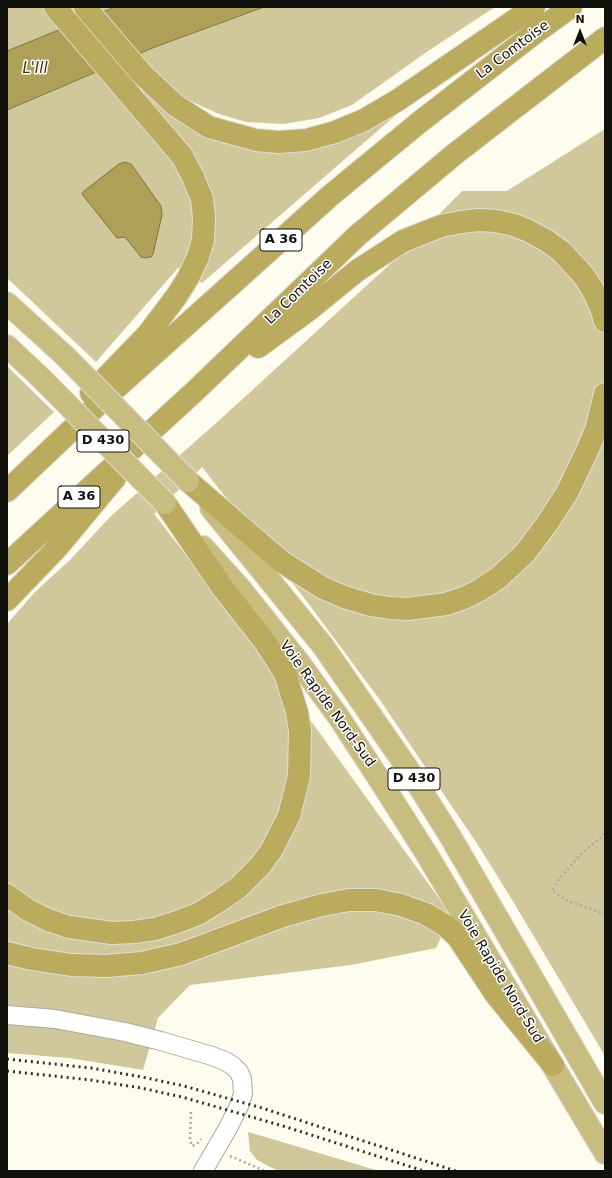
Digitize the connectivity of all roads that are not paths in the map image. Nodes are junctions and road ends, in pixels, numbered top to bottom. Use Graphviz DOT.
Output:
graph roads {
  1 [pos="55,7"];
  2 [pos="85,7"];
  3 [pos="534,7"];
  4 [pos="571,7"];
  5 [pos="605,38"];
  6 [pos="7,303"];
  7 [pos="605,321"];
  8 [pos="7,346"];
  9 [pos="194,392"];
  10 [pos="605,394"];
  11 [pos="151,430"];
  12 [pos="7,480"];
  13 [pos="188,481"];
  14 [pos="7,491"];
  15 [pos="164,503"];
  16 [pos="7,564"];
  17 [pos="7,600"];
  18 [pos="7,895"];
  19 [pos="7,953"];
  20 [pos="7,1015"];
  21 [pos="553,1065"];
  22 [pos="605,1103"];
  23 [pos="605,1153"];
  24 [pos="203,1171"];
  1 -- 12 [label="highway"];
  2 -- 3 [label="highway"];
  4 -- 14 [label="highway, La Comtoise / A 36"];
  5 -- 9 [label="highway, La Comtoise / A 36"];
  6 -- 13 [label="highway, Voie Rapide Nord-Sud / D 430, bridge"];
  7 -- 9 [label="highway"];
  8 -- 15 [label="highway, Voie Rapide Nord-Sud / D 430, bridge"];
  9 -- 11 [label="highway, La Comtoise / A 36"];
  10 -- 13 [label="highway"];
  11 -- 16 [label="highway, La Comtoise / A 36"];
  11 -- 17 [label="highway"];
  13 -- 22 [label="highway, Voie Rapide Nord-Sud / D 430"];
  15 -- 18 [label="highway"];
  15 -- 21 [label="highway, Voie Rapide Nord-Sud / D 430"];
  19 -- 21 [label="highway"];
  20 -- 24 [label="street"];
  21 -- 23 [label="highway, Voie Rapide Nord-Sud / D 430"];
}
